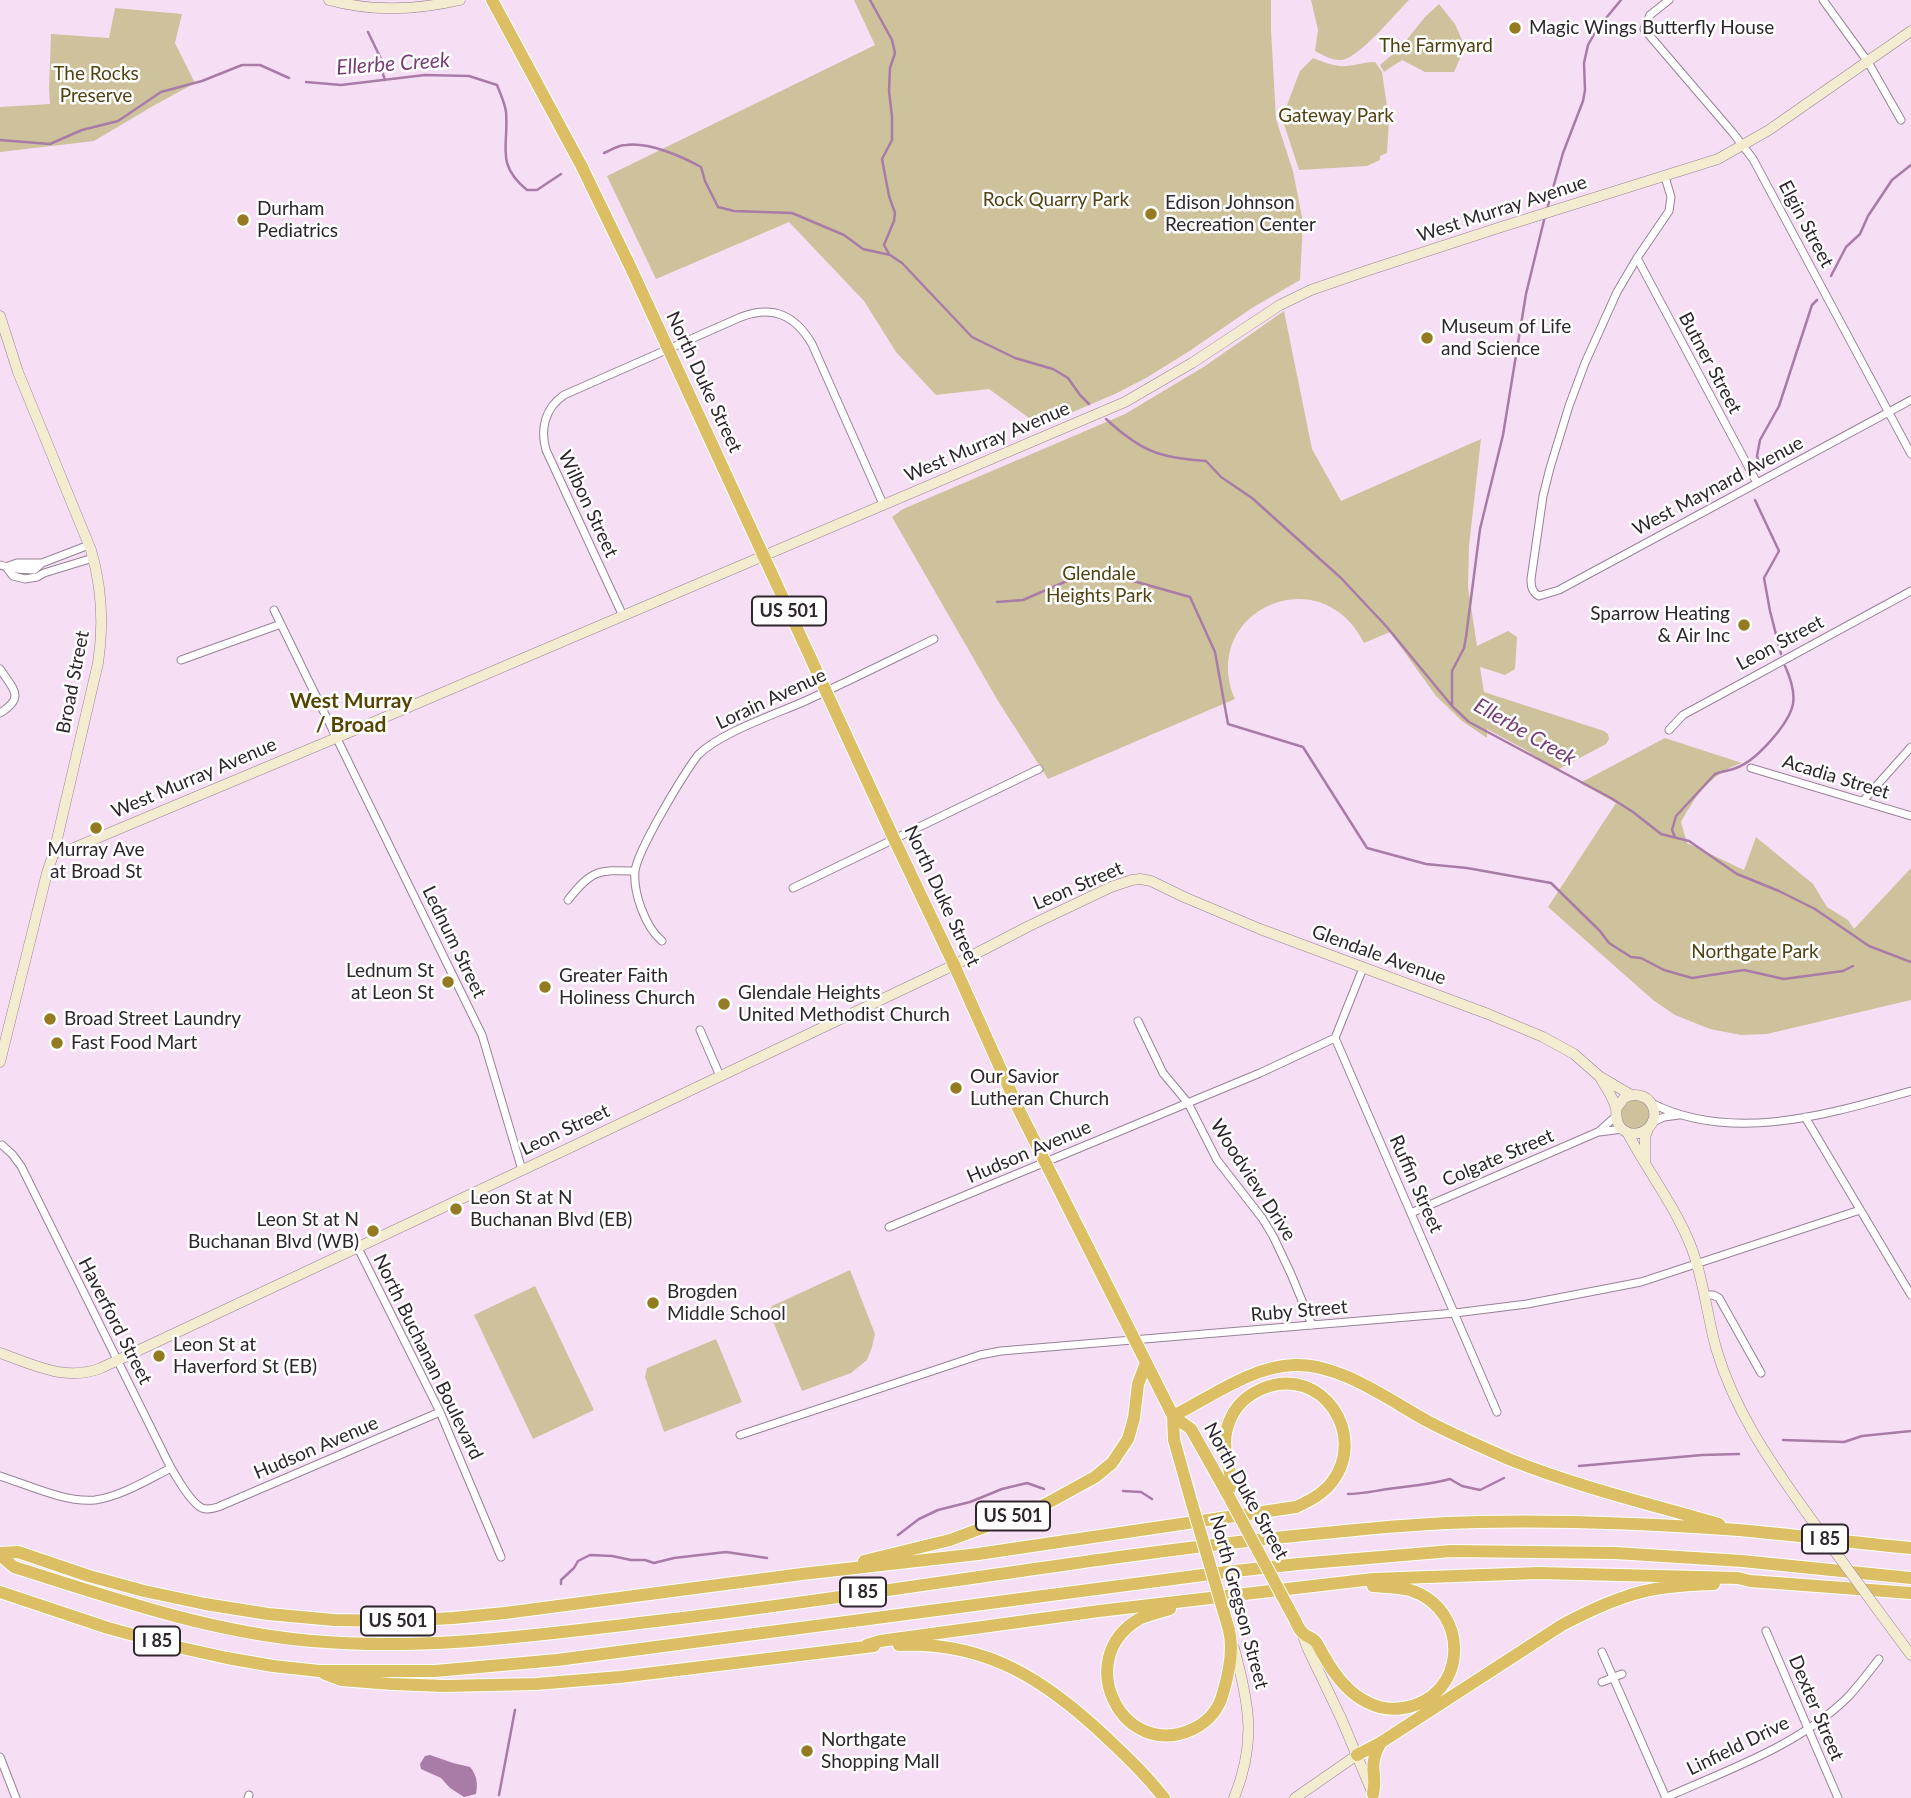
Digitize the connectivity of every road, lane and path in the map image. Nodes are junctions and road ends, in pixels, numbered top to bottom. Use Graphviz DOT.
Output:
graph roads {
  1 [pos="329,0"];
  2 [pos="460,0"];
  3 [pos="492,0"];
  4 [pos="1670,0"];
  5 [pos="1822,0"];
  6 [pos="1911,31"];
  7 [pos="1868,62"];
  8 [pos="1901,120"];
  9 [pos="1743,146"];
  10 [pos="1665,177"];
  11 [pos="1637,258"];
  12 [pos="0,316"];
  13 [pos="667,349"];
  14 [pos="1911,400"];
  15 [pos="1889,412"];
  16 [pos="1911,454"];
  17 [pos="1757,483"];
  18 [pos="883,504"];
  19 [pos="89,545"];
  20 [pos="764,556"];
  21 [pos="93,558"];
  22 [pos="42,563"];
  23 [pos="3,566"];
  24 [pos="44,573"];
  25 [pos="30,574"];
  26 [pos="1911,591"];
  27 [pos="274,610"];
  28 [pos="623,616"];
  29 [pos="281,624"];
  30 [pos="934,639"];
  31 [pos="181,660"];
  32 [pos="0,669"];
  33 [pos="826,691"];
  34 [pos="0,713"];
  35 [pos="1670,730"];
  36 [pos="336,738"];
  37 [pos="1911,747"];
  38 [pos="1751,768"];
  39 [pos="1039,769"];
  40 [pos="1863,801"];
  41 [pos="1911,816"];
  42 [pos="894,839"];
  43 [pos="54,852"];
  44 [pos="635,871"];
  45 [pos="1140,879"];
  46 [pos="793,888"];
  47 [pos="568,900"];
  48 [pos="662,941"];
  49 [pos="954,965"];
  50 [pos="1363,968"];
  51 [pos="1138,1021"];
  52 [pos="700,1030"];
  53 [pos="1335,1038"];
  54 [pos="0,1062"];
  55 [pos="720,1076"];
  56 [pos="1599,1076"];
  57 [pos="1911,1091"];
  58 [pos="1631,1095"];
  59 [pos="1651,1102"];
  60 [pos="1188,1103"];
  61 [pos="1616,1113"];
  62 [pos="1682,1115"];
  63 [pos="1805,1117"];
  64 [pos="1651,1125"];
  65 [pos="1625,1131"];
  66 [pos="1598,1132"];
  67 [pos="2,1145"];
  68 [pos="1045,1162"];
  69 [pos="1645,1162"];
  70 [pos="522,1170"];
  71 [pos="1860,1210"];
  72 [pos="1411,1213"];
  73 [pos="889,1227"];
  74 [pos="358,1248"];
  75 [pos="1697,1265"];
  76 [pos="1704,1295"];
  77 [pos="1911,1295"];
  78 [pos="1455,1314"];
  79 [pos="1312,1325"];
  80 [pos="1135,1340"];
  81 [pos="0,1353"];
  82 [pos="117,1361"];
  83 [pos="1146,1363"];
  84 [pos="1760,1373"];
  85 [pos="440,1412"];
  86 [pos="1497,1412"];
  87 [pos="1173,1416"];
  88 [pos="740,1435"];
  89 [pos="171,1468"];
  90 [pos="0,1476"];
  91 [pos="1228,1495"];
  92 [pos="204,1509"];
  93 [pos="1740,1530"];
  94 [pos="1911,1548"];
  95 [pos="0,1554"];
  96 [pos="501,1557"];
  97 [pos="802,1574"];
  98 [pos="1911,1578"];
  99 [pos="1750,1581"];
  100 [pos="1316,1587"];
  101 [pos="0,1592"];
  102 [pos="1911,1593"];
  103 [pos="1183,1603"];
  104 [pos="1766,1631"];
  105 [pos="1302,1633"];
  106 [pos="1232,1643"];
  107 [pos="867,1645"];
  108 [pos="1602,1651"];
  109 [pos="1911,1655"];
  110 [pos="1879,1659"];
  111 [pos="319,1671"];
  112 [pos="1622,1674"];
  113 [pos="1613,1678"];
  114 [pos="1602,1682"];
  115 [pos="1808,1729"];
  116 [pos="1380,1743"];
  117 [pos="1357,1755"];
  118 [pos="0,1757"];
  119 [pos="1374,1796"];
  120 [pos="16,1798"];
  121 [pos="1164,1798"];
  122 [pos="1234,1798"];
  123 [pos="1295,1798"];
  124 [pos="1666,1798"];
  125 [pos="1838,1798"];
  1 -- 2 [label="street"];
  3 -- 13 [label="highway, North Duke Street / US 501"];
  4 -- 9 [label="street, Elgin Street"];
  5 -- 7 [label="street"];
  6 -- 7 [label="street, West Murray Avenue"];
  7 -- 8 [label="street"];
  7 -- 9 [label="street, West Murray Avenue"];
  9 -- 10 [label="street, West Murray Avenue"];
  9 -- 15 [label="street, Elgin Street"];
  10 -- 11 [label="street"];
  10 -- 18 [label="street, West Murray Avenue"];
  11 -- 17 [label="street, Butner Street"];
  11 -- 17 [label="street, West Maynard Avenue"];
  12 -- 19 [label="street, Broad Street"];
  13 -- 18 [label="street"];
  13 -- 20 [label="highway, North Duke Street / US 501"];
  13 -- 28 [label="street, Wilbon Street"];
  14 -- 15 [label="street, West Maynard Avenue"];
  15 -- 16 [label="street, Elgin Street"];
  15 -- 17 [label="street, West Maynard Avenue"];
  18 -- 20 [label="street, West Murray Avenue"];
  19 -- 21 [label="street, Broad Street"];
  19 -- 22 [label="street"];
  20 -- 28 [label="street, West Murray Avenue"];
  20 -- 33 [label="highway, North Duke Street / US 501"];
  21 -- 24 [label="street"];
  21 -- 43 [label="street, Broad Street"];
  22 -- 23 [label="street"];
  22 -- 24 [label="street"];
  22 -- 25 [label="street"];
  23 -- 25 [label="street"];
  24 -- 25 [label="street"];
  26 -- 35 [label="street, Leon Street"];
  27 -- 29 [label="street, Lednum Street"];
  28 -- 36 [label="street, West Murray Avenue"];
  29 -- 31 [label="street"];
  29 -- 36 [label="street, Lednum Street"];
  30 -- 33 [label="street, Lorain Avenue"];
  32 -- 34 [label="street"];
  33 -- 42 [label="highway, North Duke Street / US 501"];
  33 -- 44 [label="street, Lorain Avenue"];
  36 -- 43 [label="street, West Murray Avenue"];
  36 -- 70 [label="street, Lednum Street"];
  37 -- 40 [label="street"];
  38 -- 40 [label="street, Acadia Street"];
  39 -- 42 [label="street"];
  40 -- 41 [label="street, Acadia Street"];
  42 -- 46 [label="street"];
  42 -- 49 [label="highway, North Duke Street / US 501"];
  43 -- 54 [label="street, Broad Street"];
  44 -- 47 [label="street"];
  44 -- 48 [label="street"];
  45 -- 49 [label="street, Leon Street"];
  45 -- 50 [label="street, Glendale Avenue"];
  49 -- 55 [label="street, Leon Street"];
  49 -- 68 [label="highway, North Duke Street / US 501"];
  50 -- 53 [label="street"];
  50 -- 56 [label="street, Glendale Avenue"];
  51 -- 60 [label="street, Woodview Drive"];
  52 -- 55 [label="street"];
  53 -- 60 [label="street, Hudson Avenue"];
  53 -- 72 [label="street, Ruffin Street"];
  55 -- 70 [label="street, Leon Street"];
  56 -- 58 [label="street, Glendale Avenue"];
  56 -- 61 [label="street, Glendale Avenue"];
  57 -- 63 [label="street"];
  58 -- 59 [label="street"];
  58 -- 61 [label="street"];
  59 -- 62 [label="street"];
  59 -- 64 [label="street"];
  60 -- 68 [label="street, Hudson Avenue"];
  60 -- 79 [label="street, Woodview Drive"];
  61 -- 65 [label="street"];
  61 -- 66 [label="street, Colgate Street"];
  62 -- 63 [label="street"];
  62 -- 64 [label="street"];
  63 -- 71 [label="street"];
  64 -- 65 [label="street"];
  64 -- 69 [label="street"];
  65 -- 66 [label="street, Colgate Street"];
  65 -- 69 [label="street"];
  66 -- 72 [label="street, Colgate Street"];
  67 -- 82 [label="street, Haverford Street"];
  68 -- 73 [label="street, Hudson Avenue"];
  68 -- 80 [label="highway, North Duke Street / US 501"];
  69 -- 75 [label="street"];
  70 -- 74 [label="street, Leon Street"];
  71 -- 75 [label="street, Ruby Street"];
  71 -- 77 [label="street"];
  72 -- 78 [label="street, Ruffin Street"];
  74 -- 82 [label="street, Leon Street"];
  74 -- 85 [label="street, North Buchanan Boulevard"];
  75 -- 76 [label="street"];
  75 -- 78 [label="street, Ruby Street"];
  76 -- 84 [label="street"];
  76 -- 109 [label="street, bridge"];
  78 -- 79 [label="street, Ruby Street"];
  78 -- 86 [label="street, Ruffin Street"];
  79 -- 80 [label="street, Ruby Street"];
  80 -- 83 [label="highway, North Duke Street / US 501"];
  80 -- 88 [label="street, Ruby Street"];
  81 -- 82 [label="street, Leon Street"];
  82 -- 89 [label="street, Haverford Street"];
  83 -- 87 [label="highway, North Duke Street / US 501"];
  83 -- 97 [label="highway, US 501"];
  85 -- 92 [label="street, Hudson Avenue"];
  85 -- 96 [label="street, North Buchanan Boulevard"];
  87 -- 91 [label="highway, North Duke Street / US 501"];
  87 -- 93 [label="highway"];
  87 -- 106 [label="highway, North Gregson Street / US 501, bridge"];
  89 -- 90 [label="street"];
  89 -- 92 [label="street, Haverford Street"];
  91 -- 97 [label="highway"];
  91 -- 105 [label="highway, North Duke Street / US 501, bridge"];
  93 -- 94 [label="highway, I 85"];
  93 -- 95 [label="highway, I 85"];
  95 -- 97 [label="highway, US 501"];
  98 -- 111 [label="highway, I 85"];
  99 -- 100 [label="highway"];
  99 -- 102 [label="highway"];
  99 -- 116 [label="highway"];
  100 -- 103 [label="highway, US 501"];
  100 -- 105 [label="highway, US 501"];
  101 -- 111 [label="highway, I 85"];
  103 -- 106 [label="highway"];
  103 -- 107 [label="highway, US 501"];
  104 -- 115 [label="street, Dexter Street"];
  105 -- 117 [label="street, North Duke Street"];
  106 -- 122 [label="street, North Gregson Street"];
  107 -- 111 [label="highway, US 501"];
  107 -- 121 [label="highway"];
  108 -- 113 [label="street"];
  110 -- 115 [label="street, Linfield Drive"];
  112 -- 113 [label="street"];
  113 -- 114 [label="street"];
  113 -- 124 [label="street"];
  115 -- 124 [label="street, Linfield Drive"];
  115 -- 125 [label="street, Dexter Street"];
  116 -- 117 [label="highway"];
  116 -- 119 [label="highway"];
  117 -- 119 [label="street, North Duke Street"];
  117 -- 123 [label="street"];
  118 -- 120 [label="street"];
}
